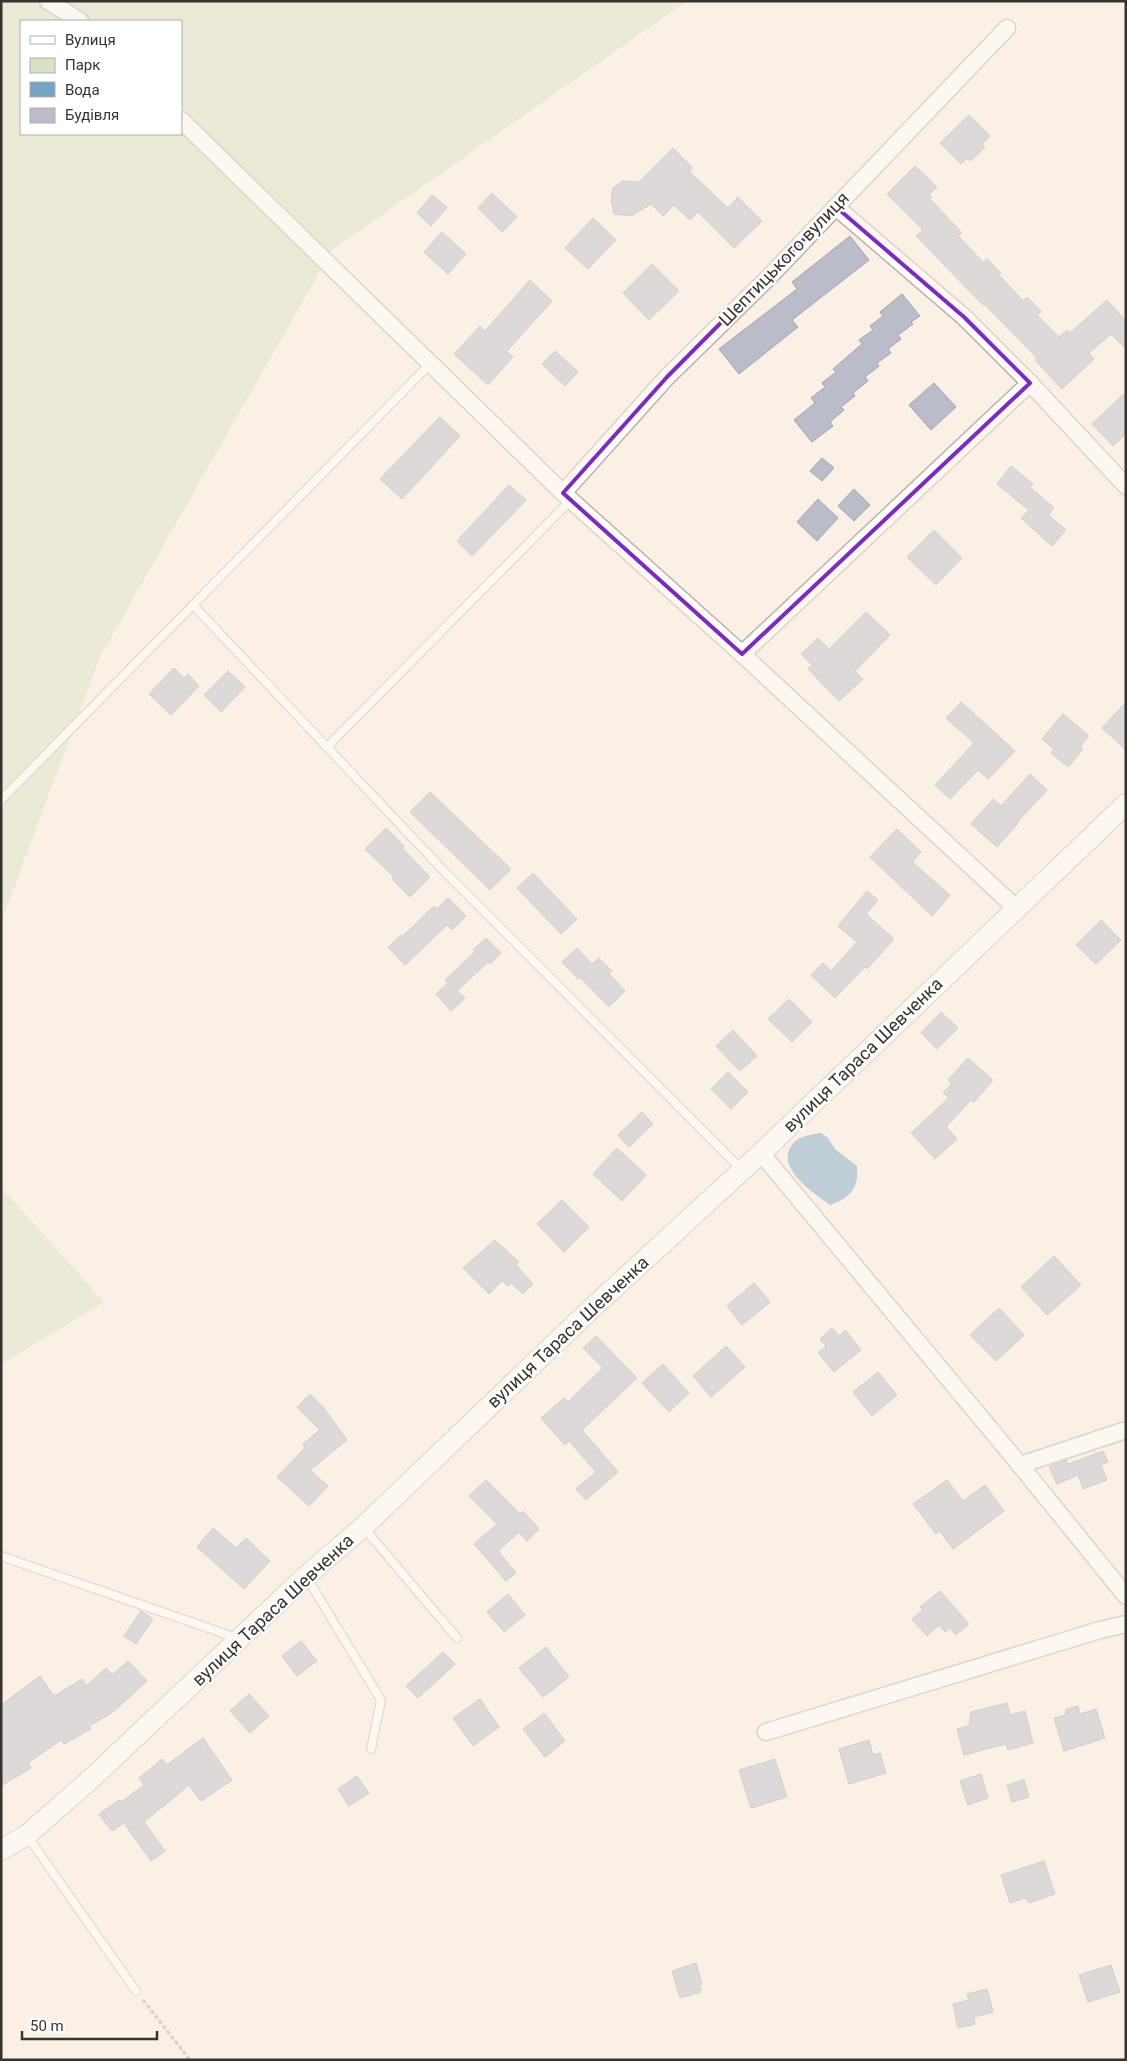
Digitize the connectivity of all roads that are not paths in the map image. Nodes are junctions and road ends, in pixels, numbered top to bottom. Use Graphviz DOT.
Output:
graph roads {
  1 [pos="48,1"];
  2 [pos="78,20"];
  3 [pos="1007,28"];
  4 [pos="182,121"];
  5 [pos="836,206"];
  6 [pos="430,364"];
  7 [pos="1030,383"];
  8 [pos="1126,486"];
  9 [pos="567,496"];
  10 [pos="193,605"];
  11 [pos="742,654"];
  12 [pos="327,747"];
  13 [pos="1,800"];
  14 [pos="1126,804"];
  15 [pos="1017,910"];
  16 [pos="760,1153"];
  17 [pos="742,1170"];
  18 [pos="1126,1430"];
  19 [pos="1020,1466"];
  20 [pos="363,1527"];
  21 [pos="1,1556"];
  22 [pos="306,1576"];
  23 [pos="1126,1596"];
  24 [pos="1126,1624"];
  25 [pos="457,1638"];
  26 [pos="241,1639"];
  27 [pos="766,1732"];
  28 [pos="371,1749"];
  29 [pos="27,1835"];
  30 [pos="1,1850"];
  31 [pos="136,1992"];
  1 -- 2 [label="street"];
  3 -- 5 [label="street, Шептицького вулиця"];
  4 -- 6 [label="street"];
  5 -- 7 [label="street"];
  5 -- 9 [label="street, Шептицького вулиця"];
  6 -- 9 [label="street"];
  6 -- 10 [label="lane"];
  7 -- 8 [label="street"];
  7 -- 11 [label="street"];
  9 -- 11 [label="street"];
  9 -- 12 [label="lane"];
  10 -- 12 [label="lane"];
  10 -- 13 [label="lane"];
  11 -- 15 [label="street"];
  12 -- 17 [label="lane"];
  14 -- 15 [label="street, вулиця Тараса Шевченка"];
  15 -- 16 [label="street, вулиця Тараса Шевченка"];
  16 -- 17 [label="street, вулиця Тараса Шевченка"];
  16 -- 19 [label="street"];
  17 -- 20 [label="street, вулиця Тараса Шевченка"];
  18 -- 19 [label="street"];
  19 -- 23 [label="street"];
  20 -- 22 [label="street, вулиця Тараса Шевченка"];
  20 -- 25 [label="lane"];
  21 -- 26 [label="lane"];
  22 -- 26 [label="street, вулиця Тараса Шевченка"];
  22 -- 28 [label="lane"];
  24 -- 27 [label="street"];
  26 -- 29 [label="street, вулиця Тараса Шевченка"];
  29 -- 30 [label="street, вулиця Тараса Шевченка"];
  29 -- 31 [label="lane"];
}
